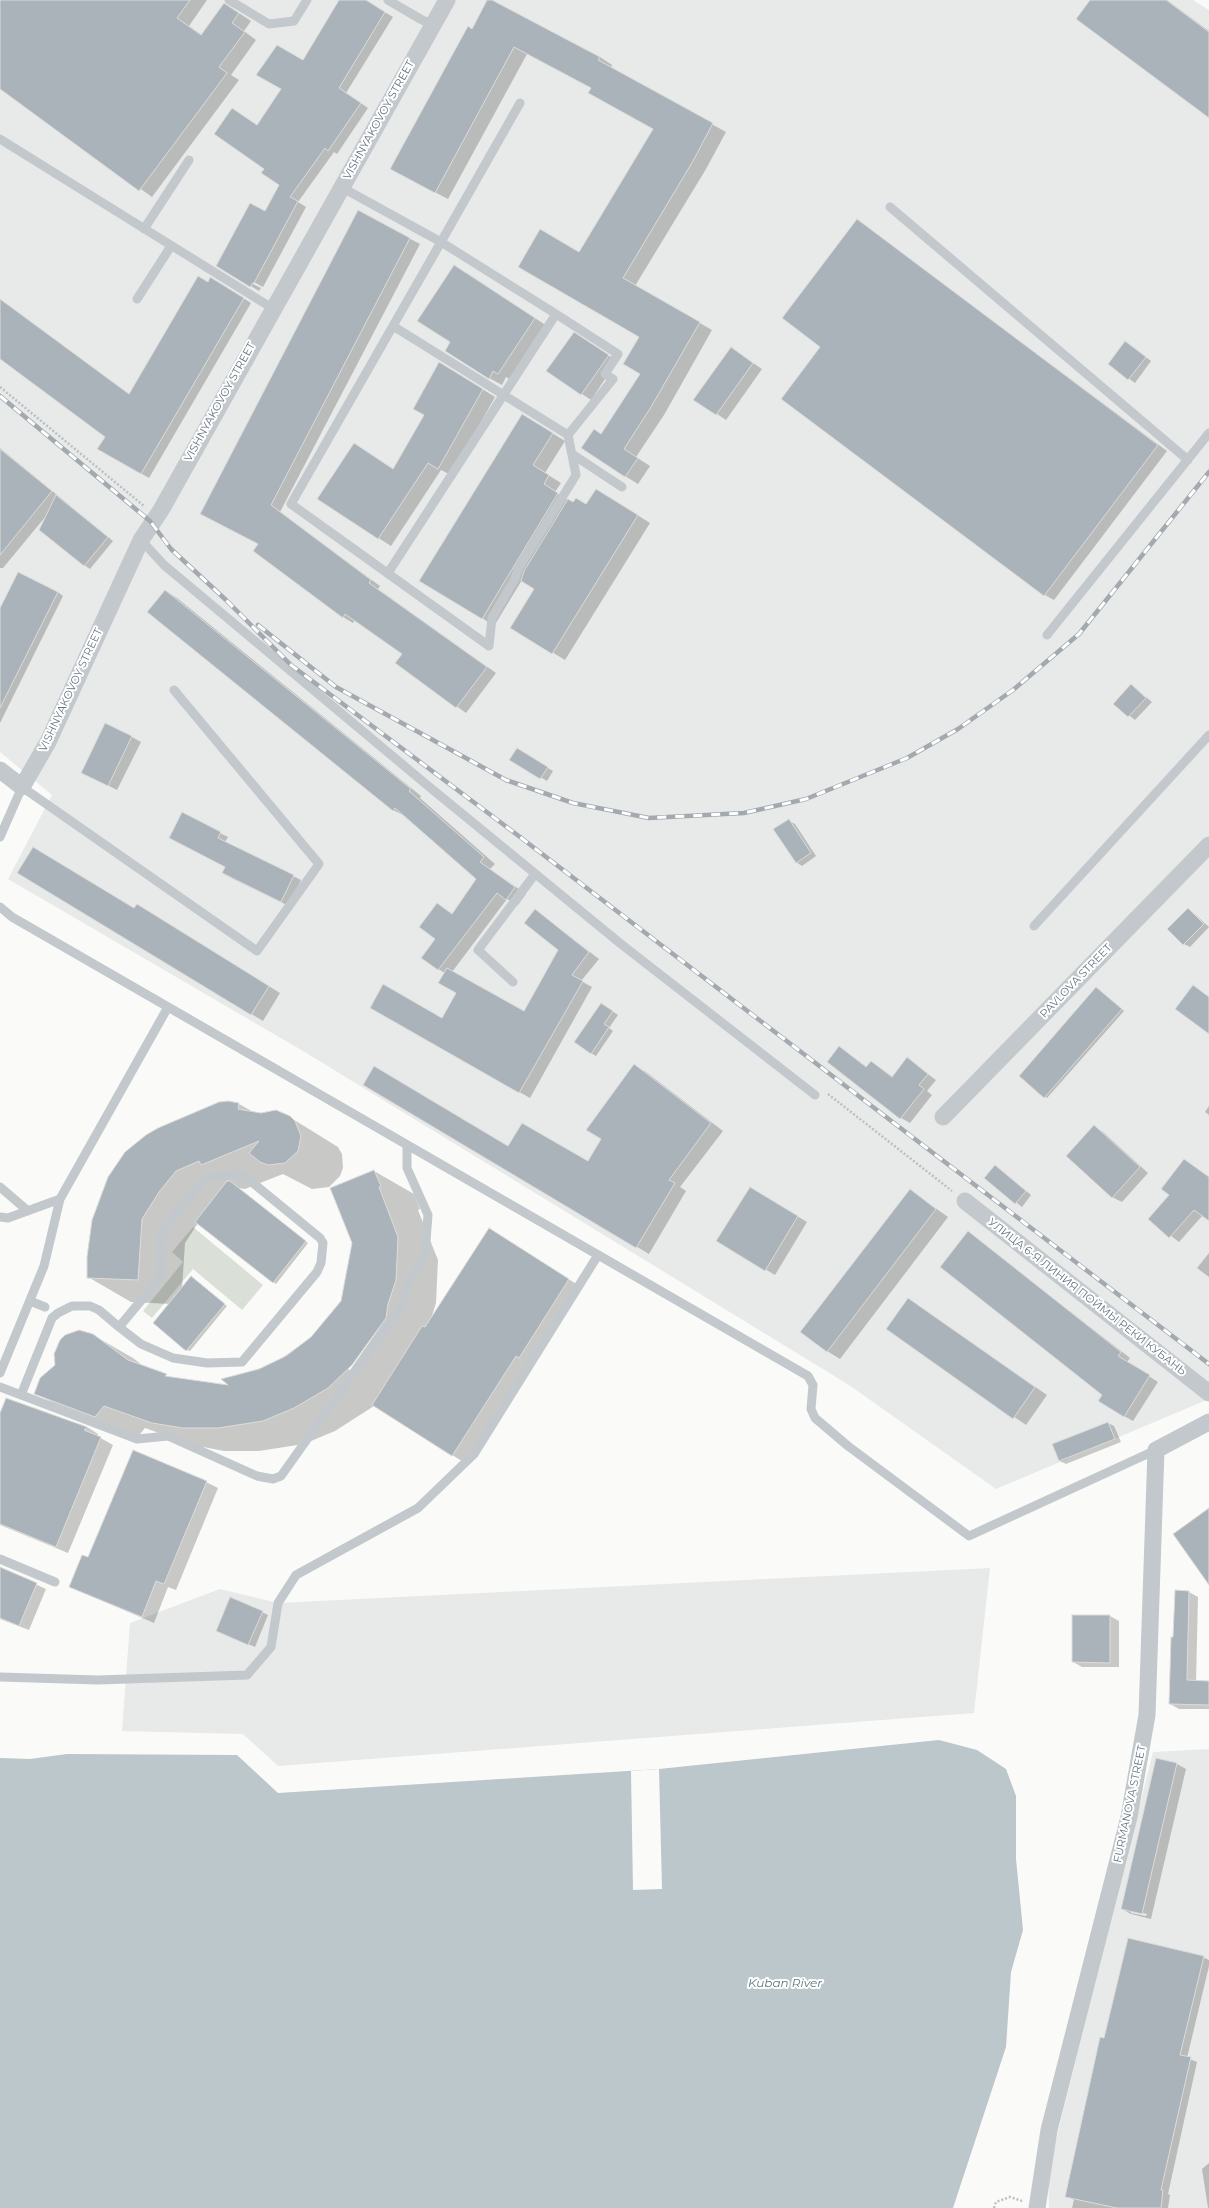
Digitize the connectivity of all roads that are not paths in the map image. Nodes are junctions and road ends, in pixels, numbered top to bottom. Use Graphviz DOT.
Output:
graph roads {
  1 [pos="229,0"];
  2 [pos="307,0"];
  3 [pos="388,0"];
  4 [pos="447,0"];
  5 [pos="433,24"];
  6 [pos="520,103"];
  7 [pos="0,139"];
  8 [pos="189,160"];
  9 [pos="341,187"];
  10 [pos="890,207"];
  11 [pos="144,229"];
  12 [pos="441,242"];
  13 [pos="171,246"];
  14 [pos="138,299"];
  15 [pos="272,308"];
  16 [pos="556,314"];
  17 [pos="393,326"];
  18 [pos="504,394"];
  19 [pos="1209,433"];
  20 [pos="568,435"];
  21 [pos="572,454"];
  22 [pos="1188,460"];
  23 [pos="622,487"];
  24 [pos="140,540"];
  25 [pos="388,573"];
  26 [pos="1047,635"];
  27 [pos="174,690"];
  28 [pos="1209,735"];
  29 [pos="0,770"];
  30 [pos="22,787"];
  31 [pos="0,838"];
  32 [pos="1209,845"];
  33 [pos="535,874"];
  34 [pos="0,907"];
  35 [pos="1034,926"];
  36 [pos="513,982"];
  37 [pos="168,1007"];
  38 [pos="815,1095"];
  39 [pos="943,1117"];
  40 [pos="407,1145"];
  41 [pos="0,1187"];
  42 [pos="60,1199"];
  43 [pos="965,1201"];
  44 [pos="28,1211"];
  45 [pos="0,1217"];
  46 [pos="598,1255"];
  47 [pos="30,1302"];
  48 [pos="45,1307"];
  49 [pos="119,1327"];
  50 [pos="0,1373"];
  51 [pos="0,1387"];
  52 [pos="1209,1393"];
  53 [pos="21,1395"];
  54 [pos="1209,1422"];
  55 [pos="1156,1450"];
  56 [pos="0,1559"];
  57 [pos="55,1582"];
  58 [pos="0,1677"];
  59 [pos="1037,2206"];
  1 -- 2 [label="lane"];
  3 -- 5 [label="lane"];
  4 -- 5 [label="street, VISHNYAKOVOY STREET"];
  5 -- 9 [label="street, VISHNYAKOVOY STREET"];
  6 -- 12 [label="lane"];
  7 -- 11 [label="lane"];
  8 -- 11 [label="lane"];
  9 -- 12 [label="lane"];
  9 -- 15 [label="street, VISHNYAKOVOY STREET"];
  10 -- 22 [label="lane"];
  11 -- 13 [label="lane"];
  12 -- 16 [label="lane"];
  12 -- 17 [label="lane"];
  13 -- 14 [label="lane"];
  13 -- 15 [label="lane"];
  15 -- 24 [label="street, VISHNYAKOVOY STREET"];
  16 -- 18 [label="lane"];
  16 -- 20 [label="lane"];
  17 -- 18 [label="lane"];
  17 -- 25 [label="lane"];
  18 -- 20 [label="lane"];
  18 -- 25 [label="lane"];
  19 -- 22 [label="lane"];
  20 -- 21 [label="lane"];
  21 -- 23 [label="lane"];
  21 -- 25 [label="lane"];
  22 -- 26 [label="lane"];
  24 -- 30 [label="street, VISHNYAKOVOY STREET"];
  24 -- 33 [label="lane"];
  27 -- 30 [label="lane"];
  28 -- 35 [label="lane"];
  29 -- 30 [label="street"];
  30 -- 31 [label="lane"];
  32 -- 39 [label="street, PAVLOVA STREET"];
  33 -- 36 [label="lane"];
  33 -- 38 [label="lane"];
  34 -- 37 [label="lane"];
  37 -- 40 [label="lane"];
  37 -- 42 [label="lane"];
  40 -- 46 [label="lane"];
  40 -- 53 [label="lane"];
  41 -- 44 [label="lane"];
  42 -- 44 [label="lane"];
  42 -- 47 [label="lane"];
  43 -- 52 [label="street, УЛИЦА 6-Я ЛИНИЯ ПОЙМЫ РЕКИ КУБАНЬ"];
  44 -- 45 [label="lane"];
  46 -- 55 [label="lane"];
  46 -- 58 [label="lane"];
  47 -- 48 [label="lane"];
  47 -- 50 [label="lane"];
  49 -- 49 [label="lane"];
  49 -- 53 [label="lane"];
  51 -- 53 [label="lane"];
  54 -- 55 [label="street"];
  55 -- 59 [label="street, FURMANOVA STREET"];
  56 -- 57 [label="lane"];
}
